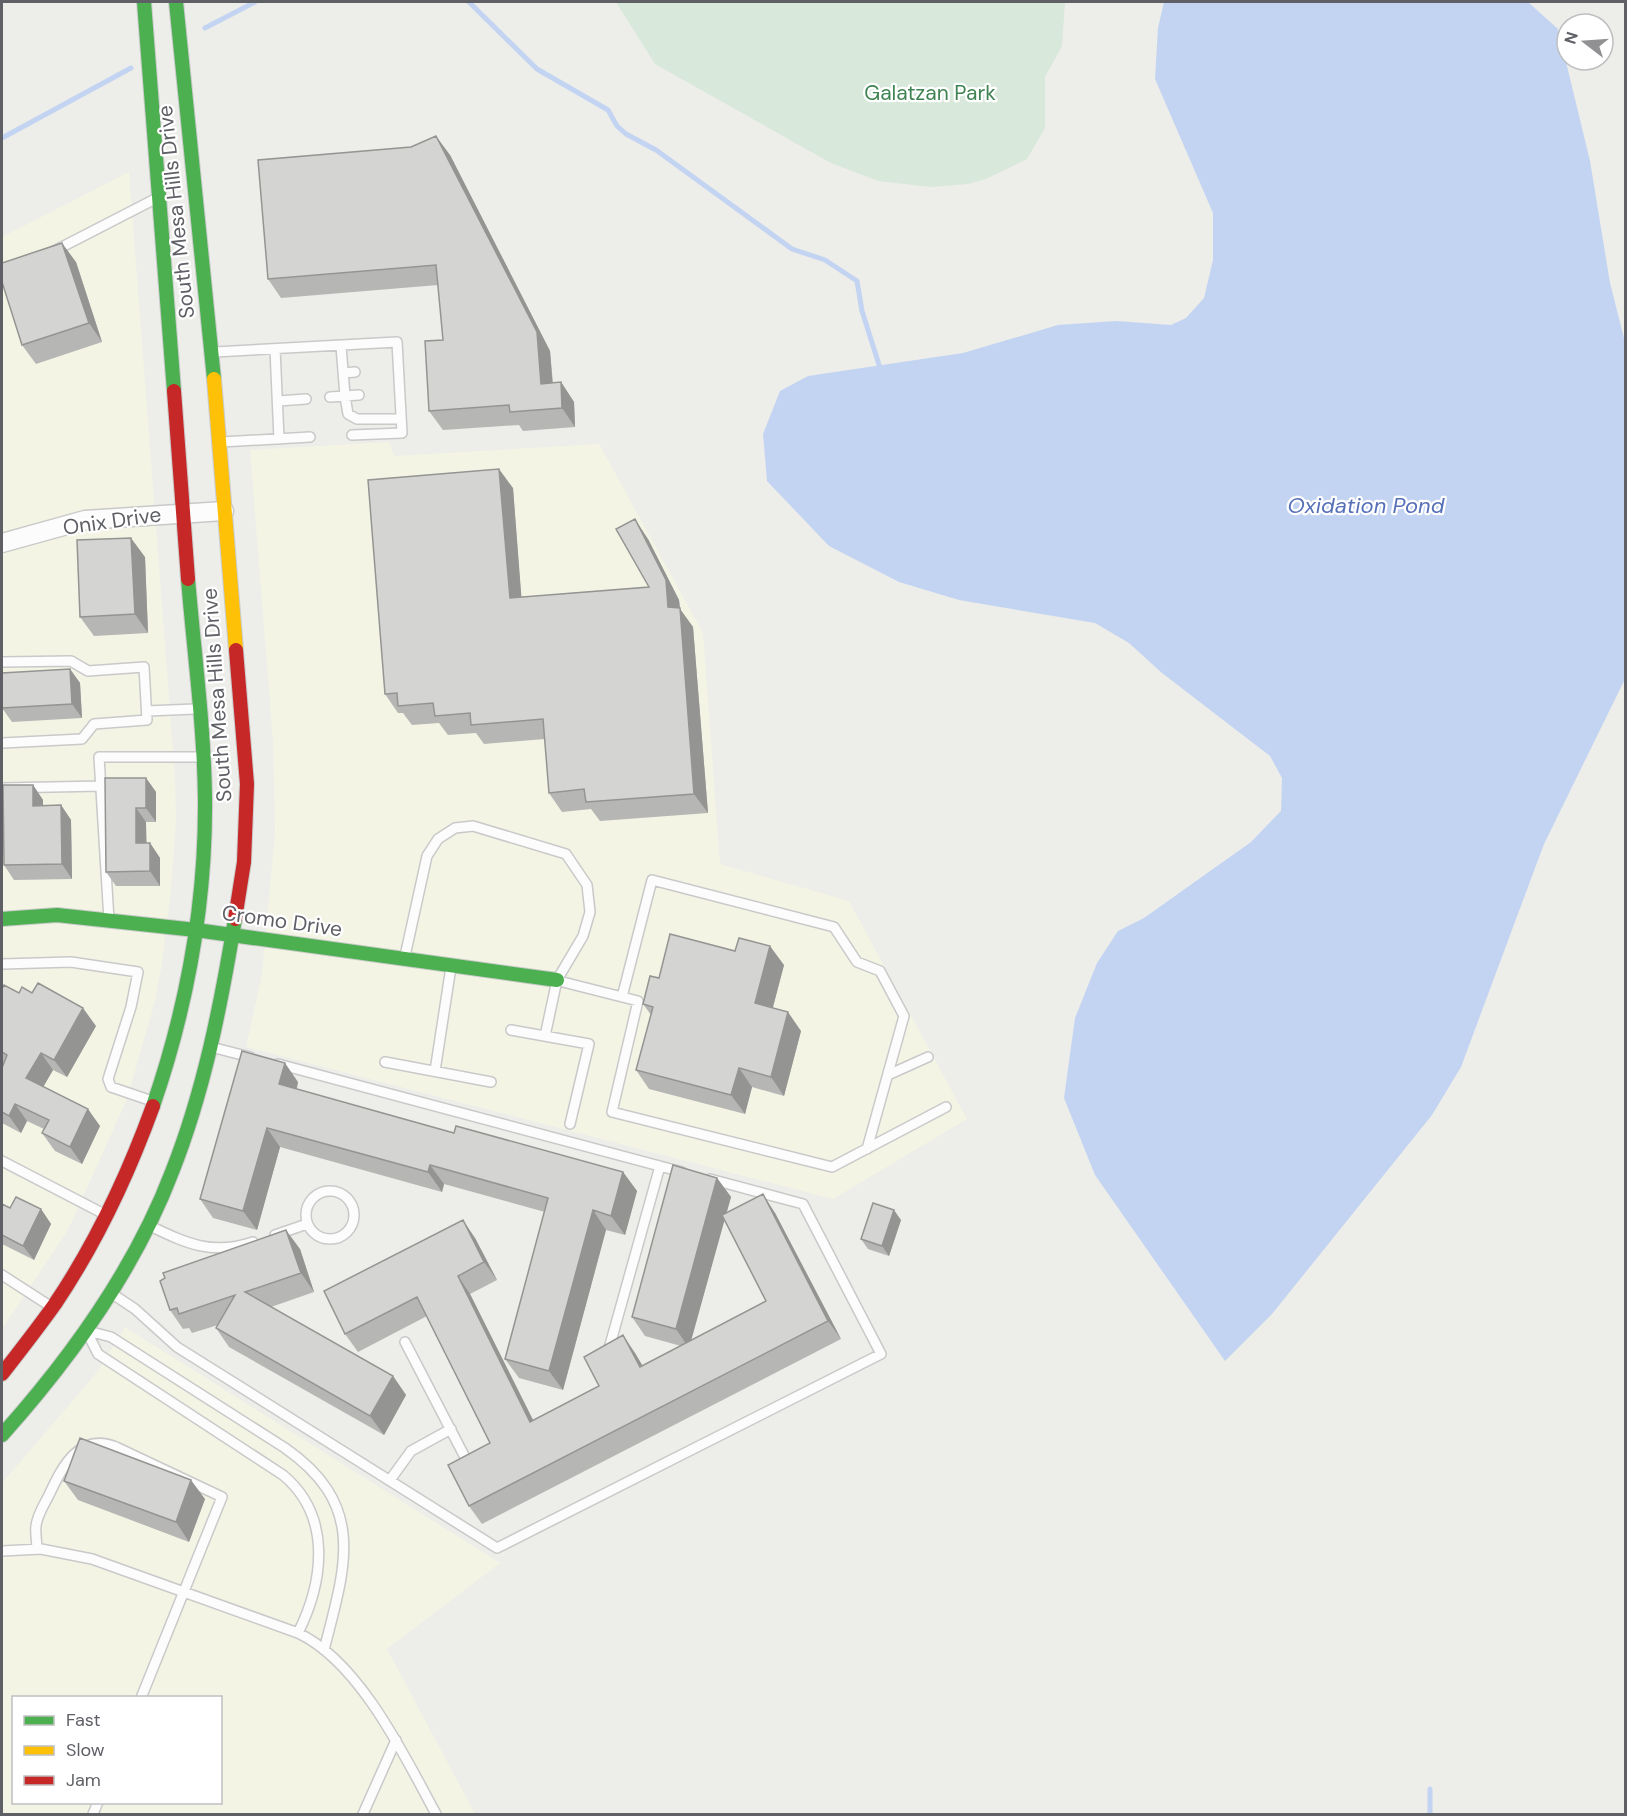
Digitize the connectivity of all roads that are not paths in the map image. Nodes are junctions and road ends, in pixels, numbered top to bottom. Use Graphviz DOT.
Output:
graph roads {
  1 [pos="144,2"];
  2 [pos="176,2"];
  3 [pos="159,197"];
  4 [pos="44,256"];
  5 [pos="341,346"];
  6 [pos="275,349"];
  7 [pos="212,352"];
  8 [pos="356,372"];
  9 [pos="343,373"];
  10 [pos="359,395"];
  11 [pos="345,396"];
  12 [pos="330,397"];
  13 [pos="306,399"];
  14 [pos="278,401"];
  15 [pos="401,419"];
  16 [pos="352,435"];
  17 [pos="310,437"];
  18 [pos="279,439"];
  19 [pos="219,442"];
  20 [pos="224,511"];
  21 [pos="184,512"];
  22 [pos="2,543"];
  23 [pos="2,662"];
  24 [pos="198,709"];
  25 [pos="147,711"];
  26 [pos="2,744"];
  27 [pos="204,757"];
  28 [pos="101,786"];
  29 [pos="2,788"];
  30 [pos="2,919"];
  31 [pos="109,921"];
  32 [pos="196,930"];
  33 [pos="234,936"];
  34 [pos="404,959"];
  35 [pos="2,964"];
  36 [pos="451,966"];
  37 [pos="556,980"];
  38 [pos="622,997"];
  39 [pos="511,1030"];
  40 [pos="545,1036"];
  41 [pos="210,1047"];
  42 [pos="928,1057"];
  43 [pos="261,1060"];
  44 [pos="384,1062"];
  45 [pos="273,1063"];
  46 [pos="435,1071"];
  47 [pos="888,1076"];
  48 [pos="491,1082"];
  49 [pos="154,1102"];
  50 [pos="946,1107"];
  51 [pos="570,1124"];
  52 [pos="867,1149"];
  53 [pos="2,1161"];
  54 [pos="660,1166"];
  55 [pos="693,1175"];
  56 [pos="704,1178"];
  57 [pos="106,1216"];
  58 [pos="307,1224"];
  59 [pos="148,1225"];
  60 [pos="3,1278"];
  61 [pos="109,1292"];
  62 [pos="56,1310"];
  63 [pos="81,1327"];
  64 [pos="405,1342"];
  65 [pos="608,1354"];
  66 [pos="2,1374"];
  67 [pos="451,1430"];
  68 [pos="2,1435"];
  69 [pos="471,1469"];
  70 [pos="390,1480"];
  71 [pos="37,1549"];
  72 [pos="2,1551"];
  73 [pos="185,1591"];
  74 [pos="298,1633"];
  75 [pos="324,1650"];
  76 [pos="142,1696"];
  77 [pos="396,1740"];
  78 [pos="363,1815"];
  79 [pos="436,1815"];
  1 -- 3 [label="street, South Mesa Hills Drive"];
  2 -- 7 [label="street, South Mesa Hills Drive"];
  3 -- 4 [label="lane"];
  3 -- 21 [label="street, South Mesa Hills Drive"];
  5 -- 6 [label="lane"];
  5 -- 9 [label="lane"];
  5 -- 15 [label="lane"];
  6 -- 7 [label="lane"];
  6 -- 14 [label="lane"];
  7 -- 19 [label="street, South Mesa Hills Drive"];
  8 -- 9 [label="lane"];
  9 -- 11 [label="lane"];
  10 -- 11 [label="lane"];
  11 -- 12 [label="lane"];
  11 -- 15 [label="lane"];
  13 -- 14 [label="lane"];
  14 -- 18 [label="lane"];
  15 -- 16 [label="lane"];
  17 -- 18 [label="lane"];
  18 -- 19 [label="lane"];
  19 -- 20 [label="street, South Mesa Hills Drive"];
  20 -- 21 [label="street, Onix Drive"];
  20 -- 33 [label="street, South Mesa Hills Drive"];
  21 -- 22 [label="street, Onix Drive"];
  21 -- 24 [label="street, South Mesa Hills Drive"];
  23 -- 25 [label="lane"];
  24 -- 25 [label="lane"];
  24 -- 27 [label="street, South Mesa Hills Drive"];
  25 -- 26 [label="lane"];
  27 -- 28 [label="lane"];
  27 -- 32 [label="street, South Mesa Hills Drive"];
  28 -- 29 [label="lane"];
  28 -- 31 [label="lane"];
  30 -- 31 [label="street, Cromo Drive"];
  31 -- 32 [label="street, Cromo Drive"];
  32 -- 33 [label="street, Cromo Drive"];
  32 -- 49 [label="street, South Mesa Hills Drive"];
  33 -- 34 [label="street, Cromo Drive"];
  33 -- 41 [label="street, South Mesa Hills Drive"];
  34 -- 36 [label="street, Cromo Drive"];
  34 -- 37 [label="lane"];
  35 -- 49 [label="lane"];
  36 -- 37 [label="street, Cromo Drive"];
  36 -- 46 [label="lane"];
  37 -- 38 [label="lane"];
  37 -- 40 [label="lane"];
  38 -- 47 [label="lane"];
  38 -- 52 [label="lane"];
  39 -- 40 [label="lane"];
  40 -- 51 [label="lane"];
  41 -- 43 [label="lane"];
  41 -- 59 [label="street, South Mesa Hills Drive"];
  42 -- 47 [label="lane"];
  44 -- 46 [label="lane"];
  45 -- 54 [label="lane"];
  46 -- 48 [label="lane"];
  47 -- 52 [label="lane"];
  49 -- 57 [label="street, South Mesa Hills Drive"];
  50 -- 52 [label="lane"];
  53 -- 57 [label="lane"];
  54 -- 55 [label="lane"];
  54 -- 65 [label="lane"];
  56 -- 70 [label="lane"];
  57 -- 62 [label="street, South Mesa Hills Drive"];
  58 -- 58 [label="lane"];
  58 -- 59 [label="lane"];
  59 -- 61 [label="street, South Mesa Hills Drive"];
  60 -- 62 [label="lane"];
  61 -- 63 [label="street, South Mesa Hills Drive"];
  61 -- 70 [label="lane"];
  62 -- 66 [label="street, South Mesa Hills Drive"];
  63 -- 68 [label="street, South Mesa Hills Drive"];
  63 -- 74 [label="lane"];
  63 -- 75 [label="lane"];
  64 -- 67 [label="lane"];
  67 -- 69 [label="lane"];
  67 -- 70 [label="lane"];
  71 -- 72 [label="lane"];
  71 -- 73 [label="lane"];
  71 -- 73 [label="lane"];
  73 -- 74 [label="lane"];
  73 -- 76 [label="lane"];
  74 -- 75 [label="lane"];
  75 -- 77 [label="lane"];
  77 -- 78 [label="lane"];
  77 -- 79 [label="lane"];
}
